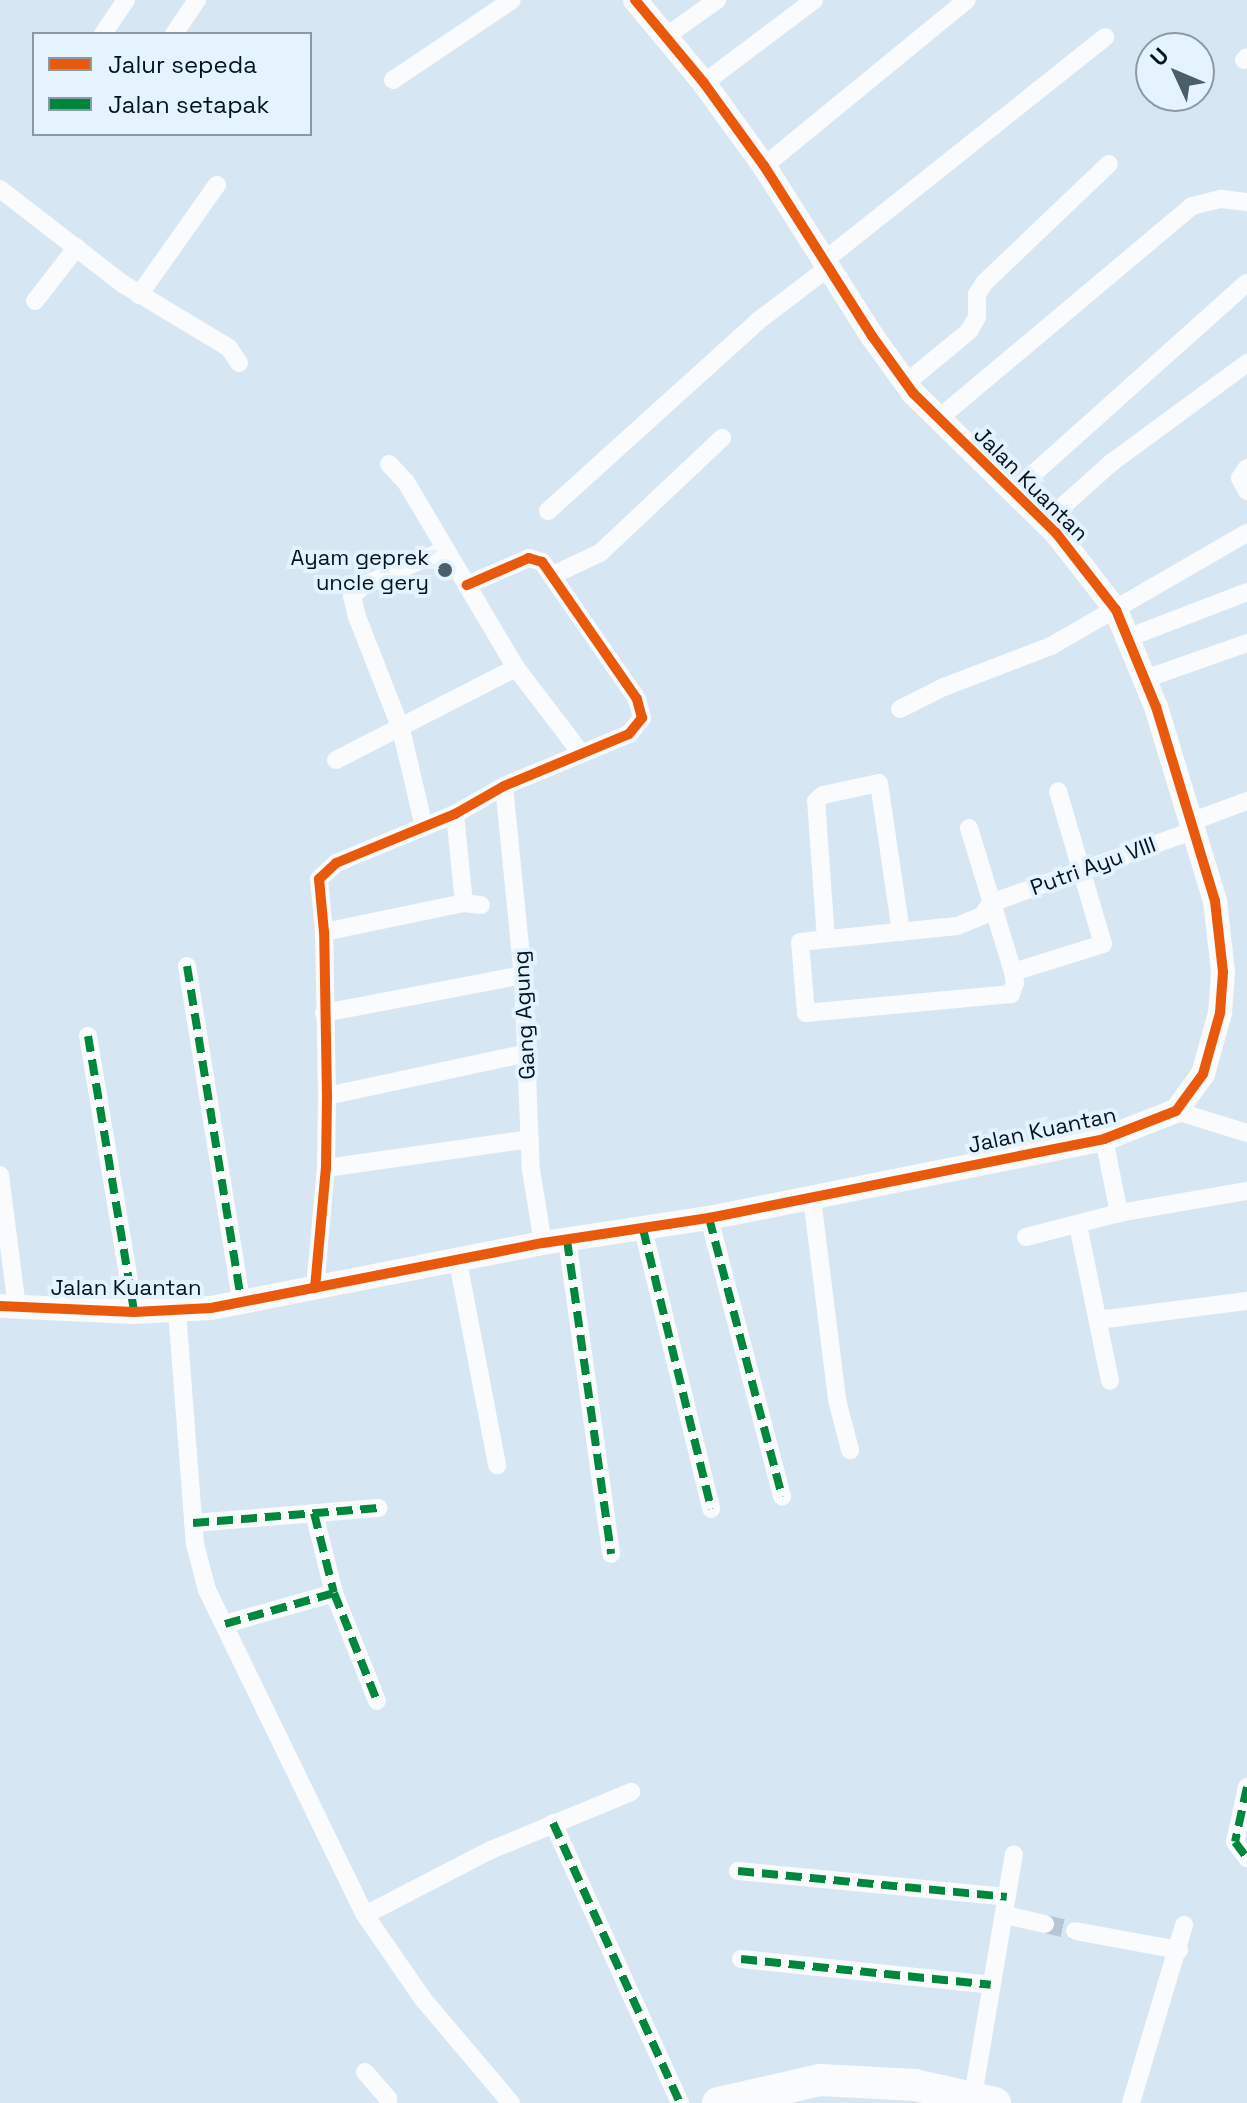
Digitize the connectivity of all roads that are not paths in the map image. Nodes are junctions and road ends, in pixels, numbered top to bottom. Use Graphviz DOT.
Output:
graph roads {
  1 [pos="126,0"];
  2 [pos="197,0"];
  3 [pos="512,0"];
  4 [pos="635,0"];
  5 [pos="717,0"];
  6 [pos="814,0"];
  7 [pos="967,0"];
  8 [pos="104,32"];
  9 [pos="175,32"];
  10 [pos="665,37"];
  11 [pos="1105,37"];
  12 [pos="393,80"];
  13 [pos="704,83"];
  14 [pos="1109,164"];
  15 [pos="764,166"];
  16 [pos="217,185"];
  17 [pos="0,189"];
  18 [pos="1247,202"];
  19 [pos="77,247"];
  20 [pos="827,263"];
  21 [pos="1247,283"];
  22 [pos="139,295"];
  23 [pos="35,301"];
  24 [pos="239,363"];
  25 [pos="1247,363"];
  26 [pos="906,383"];
  27 [pos="937,420"];
  28 [pos="722,438"];
  29 [pos="389,464"];
  30 [pos="1247,468"];
  31 [pos="1014,491"];
  32 [pos="1247,491"];
  33 [pos="548,511"];
  34 [pos="1045,522"];
  35 [pos="1247,533"];
  36 [pos="445,550"];
  37 [pos="553,575"];
  38 [pos="467,585"];
  39 [pos="1247,592"];
  40 [pos="1116,610"];
  41 [pos="1130,637"];
  42 [pos="1247,643"];
  43 [pos="516,668"];
  44 [pos="1145,679"];
  45 [pos="900,709"];
  46 [pos="401,729"];
  47 [pos="581,753"];
  48 [pos="336,760"];
  49 [pos="504,786"];
  50 [pos="1058,791"];
  51 [pos="1247,801"];
  52 [pos="455,814"];
  53 [pos="1194,826"];
  54 [pos="424,827"];
  55 [pos="969,828"];
  56 [pos="1081,870"];
  57 [pos="991,903"];
  58 [pos="324,932"];
  59 [pos="901,932"];
  60 [pos="826,939"];
  61 [pos="187,966"];
  62 [pos="1013,972"];
  63 [pos="523,975"];
  64 [pos="324,1013"];
  65 [pos="88,1036"];
  66 [pos="528,1053"];
  67 [pos="327,1096"];
  68 [pos="1176,1111"];
  69 [pos="1247,1133"];
  70 [pos="530,1139"];
  71 [pos="1104,1139"];
  72 [pos="326,1168"];
  73 [pos="0,1175"];
  74 [pos="1247,1191"];
  75 [pos="812,1198"];
  76 [pos="1119,1213"];
  77 [pos="709,1218"];
  78 [pos="1078,1225"];
  79 [pos="643,1229"];
  80 [pos="1026,1237"];
  81 [pos="567,1240"];
  82 [pos="543,1243"];
  83 [pos="458,1262"];
  84 [pos="315,1288"];
  85 [pos="1247,1301"];
  86 [pos="242,1304"];
  87 [pos="8,1307"];
  88 [pos="177,1311"];
  89 [pos="134,1312"];
  90 [pos="1098,1320"];
  91 [pos="1110,1381"];
  92 [pos="850,1450"];
  93 [pos="497,1465"];
  94 [pos="782,1497"];
  95 [pos="378,1508"];
  96 [pos="711,1509"];
  97 [pos="314,1513"];
  98 [pos="193,1523"];
  99 [pos="611,1554"];
  100 [pos="334,1593"];
  101 [pos="225,1624"];
  102 [pos="377,1701"];
  103 [pos="1247,1787"];
  104 [pos="631,1792"];
  105 [pos="553,1823"];
  106 [pos="1014,1854"];
  107 [pos="1247,1858"];
  108 [pos="738,1871"];
  109 [pos="1006,1906"];
  110 [pos="365,1915"];
  111 [pos="1045,1924"];
  112 [pos="1184,1925"];
  113 [pos="1075,1931"];
  114 [pos="1179,1950"];
  115 [pos="741,1959"];
  116 [pos="991,1985"];
  117 [pos="365,2072"];
  118 [pos="984,2100"];
  119 [pos="388,2103"];
  120 [pos="511,2103"];
  121 [pos="680,2103"];
  122 [pos="718,2103"];
  123 [pos="1131,2103"];
  1 -- 8 [label="street"];
  2 -- 9 [label="street"];
  3 -- 12 [label="street"];
  4 -- 10 [label="street, Jalan Kuantan"];
  5 -- 10 [label="street"];
  6 -- 13 [label="street"];
  7 -- 15 [label="street"];
  10 -- 13 [label="street, Jalan Kuantan"];
  11 -- 20 [label="street"];
  13 -- 15 [label="street, Jalan Kuantan"];
  14 -- 26 [label="street"];
  15 -- 20 [label="street, Jalan Kuantan"];
  16 -- 22 [label="street"];
  17 -- 19 [label="street"];
  18 -- 27 [label="street"];
  19 -- 22 [label="street"];
  19 -- 23 [label="street"];
  20 -- 26 [label="street, Jalan Kuantan"];
  20 -- 33 [label="street"];
  21 -- 31 [label="street"];
  22 -- 24 [label="street"];
  25 -- 34 [label="street"];
  26 -- 27 [label="street, Jalan Kuantan"];
  27 -- 31 [label="street, Jalan Kuantan"];
  28 -- 37 [label="street"];
  29 -- 36 [label="street"];
  30 -- 32 [label="street"];
  31 -- 34 [label="street, Jalan Kuantan"];
  34 -- 40 [label="street, Jalan Kuantan"];
  35 -- 40 [label="street"];
  36 -- 38 [label="street"];
  36 -- 46 [label="street"];
  37 -- 38 [label="street"];
  37 -- 47 [label="street"];
  38 -- 43 [label="street"];
  39 -- 41 [label="street"];
  40 -- 41 [label="street, Jalan Kuantan"];
  40 -- 45 [label="street"];
  41 -- 44 [label="street, Jalan Kuantan"];
  42 -- 44 [label="street"];
  43 -- 46 [label="street"];
  43 -- 47 [label="street"];
  44 -- 53 [label="street, Jalan Kuantan"];
  46 -- 48 [label="street"];
  46 -- 54 [label="street"];
  47 -- 49 [label="street"];
  49 -- 52 [label="street"];
  49 -- 63 [label="street, Gang Agung"];
  50 -- 56 [label="street"];
  51 -- 53 [label="street, Putri Ayu VIII"];
  52 -- 54 [label="street"];
  52 -- 58 [label="street"];
  53 -- 56 [label="street, Putri Ayu VIII"];
  53 -- 68 [label="street, Jalan Kuantan"];
  54 -- 58 [label="street"];
  55 -- 57 [label="street"];
  56 -- 57 [label="street, Putri Ayu VIII"];
  56 -- 62 [label="street"];
  57 -- 59 [label="street, Putri Ayu VIII"];
  57 -- 62 [label="street"];
  58 -- 64 [label="street"];
  59 -- 60 [label="street, Putri Ayu VIII"];
  59 -- 60 [label="street"];
  60 -- 62 [label="street"];
  61 -- 86 [label="street"];
  63 -- 64 [label="street"];
  63 -- 66 [label="street, Gang Agung"];
  64 -- 67 [label="street"];
  65 -- 89 [label="street"];
  66 -- 67 [label="street"];
  66 -- 70 [label="street, Gang Agung"];
  67 -- 72 [label="street"];
  68 -- 69 [label="street"];
  68 -- 71 [label="street, Jalan Kuantan"];
  70 -- 72 [label="street"];
  70 -- 82 [label="street, Gang Agung"];
  71 -- 75 [label="street, Jalan Kuantan"];
  71 -- 76 [label="street"];
  72 -- 84 [label="street"];
  73 -- 87 [label="street"];
  74 -- 76 [label="street"];
  75 -- 77 [label="street, Jalan Kuantan"];
  75 -- 92 [label="street"];
  76 -- 78 [label="street"];
  77 -- 79 [label="street, Jalan Kuantan"];
  77 -- 94 [label="street"];
  78 -- 80 [label="street"];
  78 -- 90 [label="street"];
  79 -- 81 [label="street, Jalan Kuantan"];
  79 -- 96 [label="street"];
  81 -- 82 [label="street, Jalan Kuantan"];
  81 -- 99 [label="street"];
  82 -- 83 [label="street, Jalan Kuantan"];
  83 -- 84 [label="street, Jalan Kuantan"];
  83 -- 93 [label="street"];
  84 -- 86 [label="street, Jalan Kuantan"];
  85 -- 90 [label="street"];
  86 -- 88 [label="street, Jalan Kuantan"];
  87 -- 89 [label="street, Jalan Kuantan"];
  88 -- 89 [label="street, Jalan Kuantan"];
  88 -- 98 [label="street"];
  90 -- 91 [label="street"];
  95 -- 97 [label="street"];
  97 -- 98 [label="street"];
  97 -- 100 [label="street"];
  98 -- 101 [label="street"];
  100 -- 101 [label="street"];
  100 -- 102 [label="street"];
  101 -- 110 [label="street"];
  103 -- 107 [label="street"];
  104 -- 105 [label="street"];
  105 -- 110 [label="street"];
  105 -- 121 [label="street"];
  106 -- 109 [label="street"];
  108 -- 109 [label="street"];
  109 -- 111 [label="street"];
  109 -- 116 [label="street"];
  110 -- 120 [label="street"];
  112 -- 114 [label="street"];
  113 -- 114 [label="street"];
  114 -- 123 [label="street"];
  115 -- 116 [label="street"];
  116 -- 118 [label="street"];
  117 -- 119 [label="street"];
  118 -- 122 [label="highway"];
}
